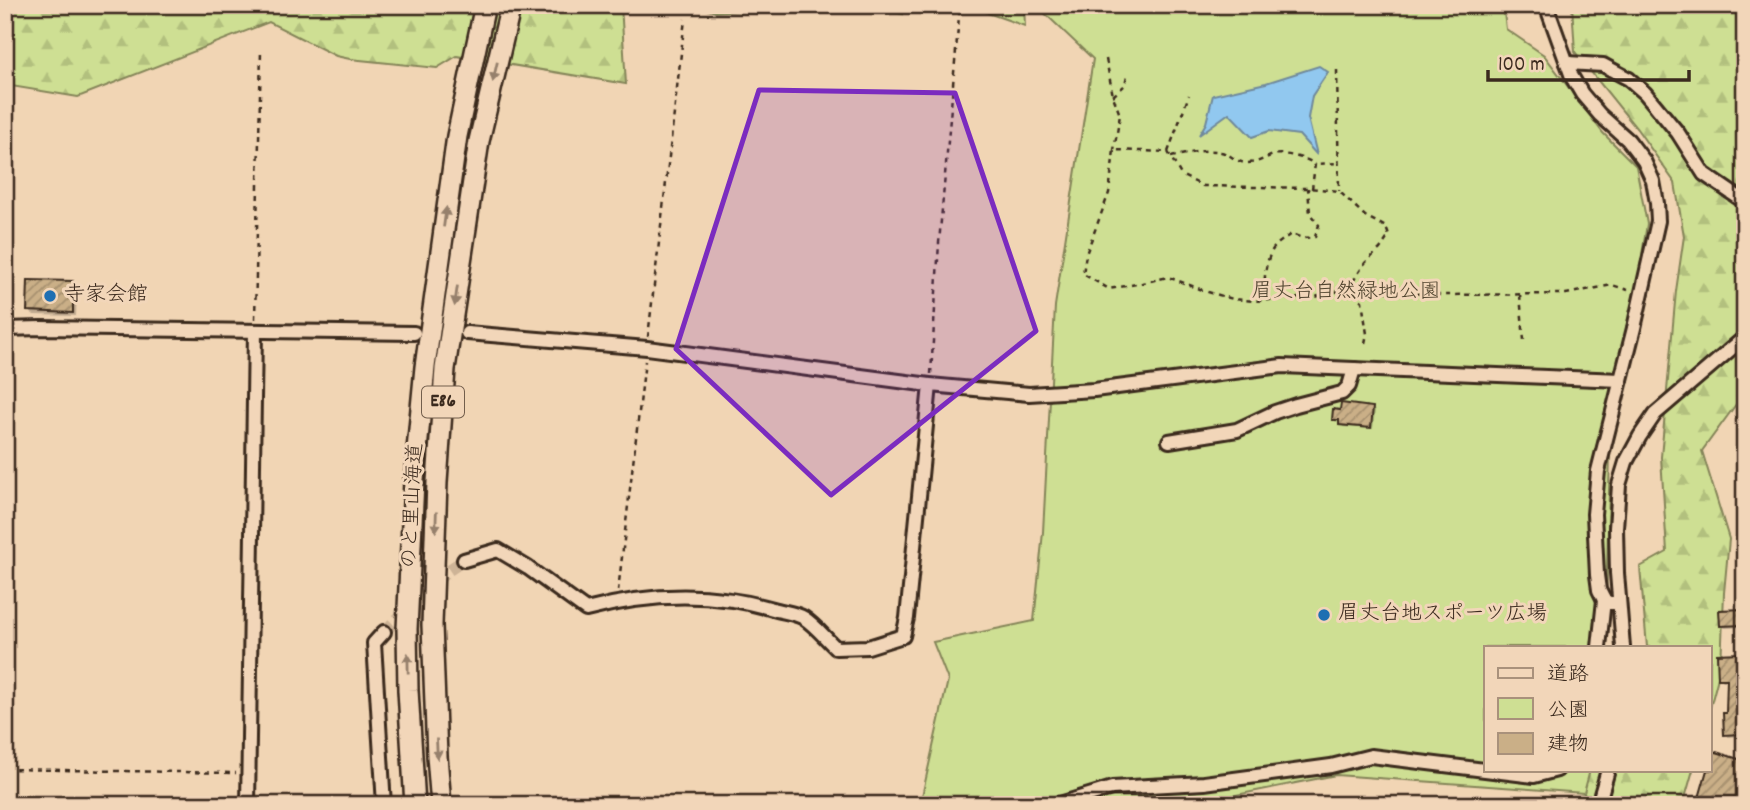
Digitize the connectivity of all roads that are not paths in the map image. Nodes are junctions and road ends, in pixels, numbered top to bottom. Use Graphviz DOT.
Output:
graph roads {
  1 [pos="485,5"];
  2 [pos="511,5"];
  3 [pos="1546,5"];
  4 [pos="1567,63"];
  5 [pos="1745,202"];
  6 [pos="5,329"];
  7 [pos="255,331"];
  8 [pos="414,333"];
  9 [pos="467,333"];
  10 [pos="1745,337"];
  11 [pos="1354,369"];
  12 [pos="1621,380"];
  13 [pos="930,385"];
  14 [pos="1169,441"];
  15 [pos="464,560"];
  16 [pos="1604,600"];
  17 [pos="1619,603"];
  18 [pos="384,632"];
  19 [pos="1599,646"];
  20 [pos="1623,646"];
  21 [pos="1484,770"];
  22 [pos="1501,772"];
  23 [pos="1549,772"];
  24 [pos="1607,772"];
  25 [pos="248,805"];
  26 [pos="384,805"];
  27 [pos="415,805"];
  28 [pos="441,805"];
  29 [pos="1056,805"];
  30 [pos="1598,805"];
  27 -- 1 [label="highway, のと里山海道 / E86, one-way"];
  2 -- 28 [label="highway, のと里山海道 / E86, one-way"];
  3 -- 4 [label="street"];
  4 -- 5 [label="street"];
  4 -- 12 [label="street"];
  6 -- 7 [label="street"];
  7 -- 8 [label="street"];
  7 -- 25 [label="street"];
  9 -- 13 [label="street"];
  10 -- 17 [label="street"];
  11 -- 12 [label="street"];
  11 -- 13 [label="street"];
  11 -- 14 [label="street"];
  12 -- 16 [label="street"];
  13 -- 15 [label="street"];
  16 -- 17 [label="street"];
  16 -- 19 [label="street"];
  17 -- 20 [label="street"];
  18 -- 26 [label="street"];
  21 -- 29 [label="street"];
  22 -- 23 [label="street"];
  24 -- 30 [label="street"];
}
